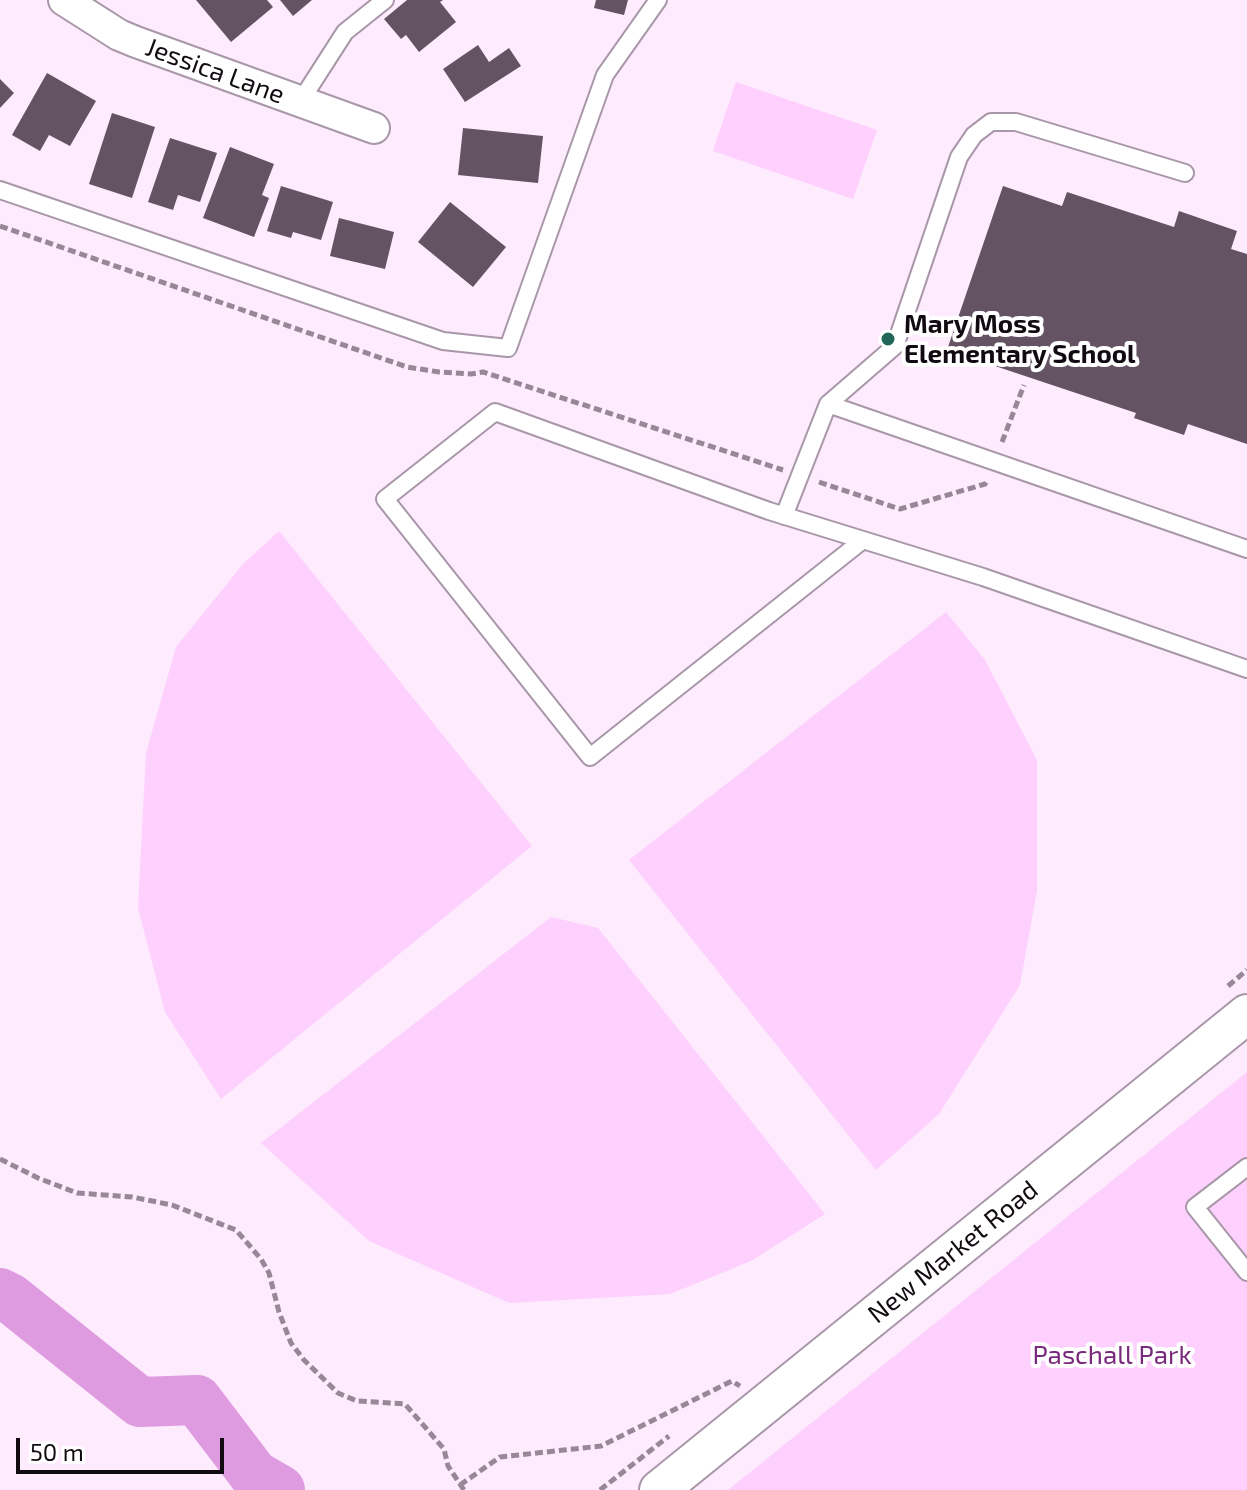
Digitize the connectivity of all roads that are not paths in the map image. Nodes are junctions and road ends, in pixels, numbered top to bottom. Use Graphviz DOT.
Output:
graph roads {
  1 [pos="64,0"];
  2 [pos="385,0"];
  3 [pos="658,0"];
  4 [pos="100,10"];
  5 [pos="300,102"];
  6 [pos="374,128"];
  7 [pos="1185,173"];
  8 [pos="0,190"];
  9 [pos="828,404"];
  10 [pos="784,516"];
  11 [pos="863,540"];
  12 [pos="1247,549"];
  13 [pos="1247,669"];
  14 [pos="1247,1014"];
  15 [pos="1247,1167"];
  16 [pos="1247,1272"];
  17 [pos="659,1490"];
  1 -- 4 [label="street, Jessica Lane"];
  2 -- 5 [label="lane"];
  3 -- 8 [label="lane"];
  4 -- 5 [label="street, Jessica Lane"];
  5 -- 6 [label="street, Jessica Lane"];
  7 -- 9 [label="lane"];
  9 -- 10 [label="lane"];
  9 -- 12 [label="lane"];
  10 -- 11 [label="lane"];
  10 -- 11 [label="lane"];
  11 -- 13 [label="lane"];
  14 -- 17 [label="street, New Market Road"];
  15 -- 16 [label="lane"];
}
